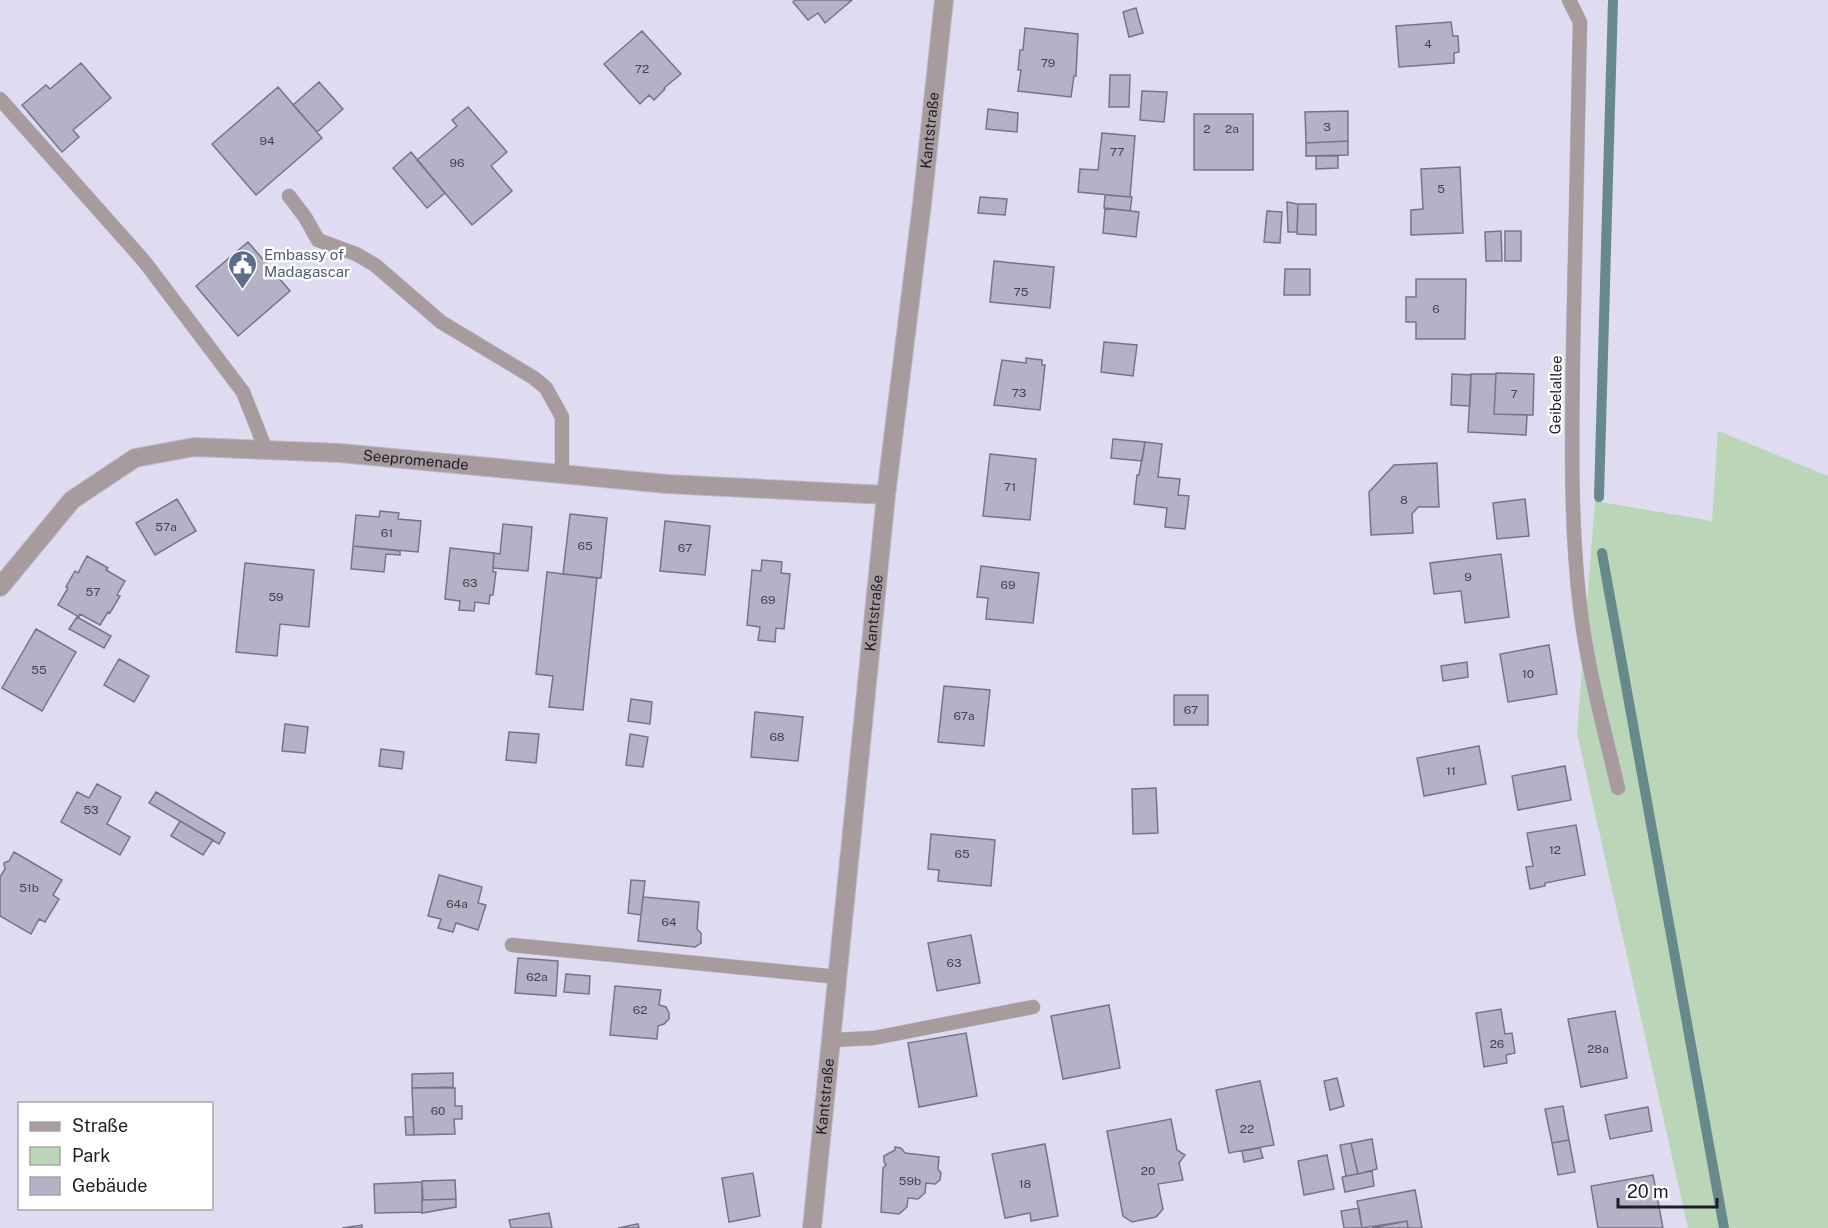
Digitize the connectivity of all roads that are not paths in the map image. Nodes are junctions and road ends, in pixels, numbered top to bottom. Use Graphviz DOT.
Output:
graph roads {
  1 [pos="944,0"];
  2 [pos="1569,0"];
  3 [pos="0,99"];
  4 [pos="289,196"];
  5 [pos="266,450"];
  6 [pos="562,474"];
  7 [pos="886,495"];
  8 [pos="0,587"];
  9 [pos="1618,788"];
  10 [pos="512,945"];
  11 [pos="838,977"];
  12 [pos="1033,1007"];
  13 [pos="831,1040"];
  14 [pos="812,1228"];
  1 -- 7 [label="street, Kantstraße"];
  2 -- 9 [label="lane, Geibelallee"];
  3 -- 5 [label="lane"];
  4 -- 6 [label="lane"];
  5 -- 6 [label="street, Seepromenade"];
  5 -- 8 [label="street, Seepromenade"];
  6 -- 7 [label="street, Seepromenade"];
  7 -- 11 [label="street, Kantstraße"];
  10 -- 11 [label="lane"];
  11 -- 13 [label="street, Kantstraße"];
  12 -- 13 [label="lane"];
  13 -- 14 [label="street, Kantstraße"];
}
